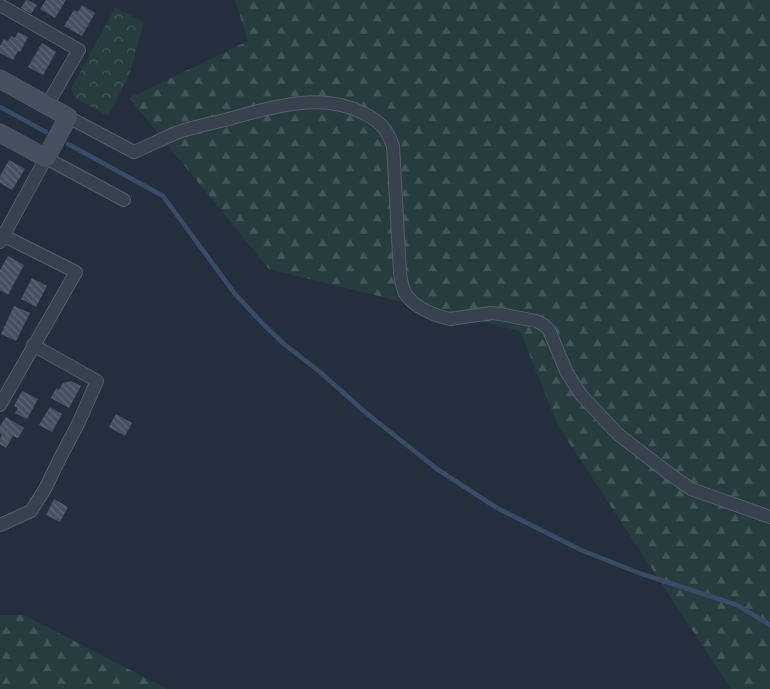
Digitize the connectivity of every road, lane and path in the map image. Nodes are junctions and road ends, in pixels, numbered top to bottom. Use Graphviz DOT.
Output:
graph roads {
  1 [pos="0,5"];
  2 [pos="0,78"];
  3 [pos="47,105"];
  4 [pos="68,117"];
  5 [pos="0,133"];
  6 [pos="46,158"];
  7 [pos="124,200"];
  8 [pos="1,238"];
  9 [pos="33,345"];
  10 [pos="0,405"];
  11 [pos="770,517"];
  12 [pos="0,525"];
  1 -- 3 [label="street"];
  2 -- 3 [label="street"];
  3 -- 4 [label="street"];
  4 -- 6 [label="street"];
  4 -- 11 [label="street"];
  5 -- 6 [label="street"];
  6 -- 7 [label="street"];
  6 -- 8 [label="street"];
  8 -- 9 [label="street"];
  9 -- 10 [label="street"];
  9 -- 12 [label="street"];
}
